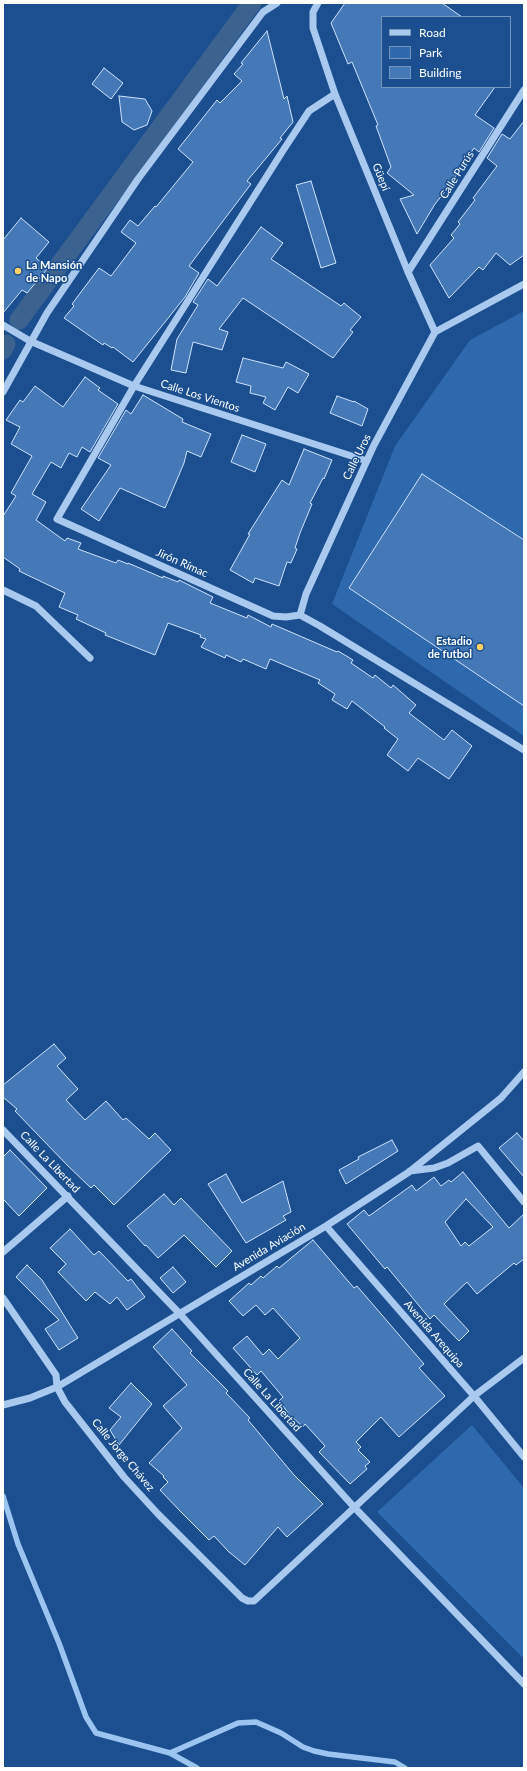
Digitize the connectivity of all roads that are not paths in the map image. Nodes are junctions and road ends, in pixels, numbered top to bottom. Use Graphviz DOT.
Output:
graph roads {
  1 [pos="277,3"];
  2 [pos="318,3"];
  3 [pos="524,90"];
  4 [pos="335,94"];
  5 [pos="408,272"];
  6 [pos="524,284"];
  7 [pos="3,325"];
  8 [pos="436,332"];
  9 [pos="30,341"];
  10 [pos="134,386"];
  11 [pos="3,392"];
  12 [pos="367,461"];
  13 [pos="3,590"];
  14 [pos="300,615"];
  15 [pos="90,658"];
  16 [pos="524,750"];
  17 [pos="524,1072"];
  18 [pos="3,1130"];
  19 [pos="409,1172"];
  20 [pos="68,1196"];
  21 [pos="524,1202"];
  22 [pos="326,1226"];
  23 [pos="3,1252"];
  24 [pos="3,1298"];
  25 [pos="179,1314"];
  26 [pos="524,1358"];
  27 [pos="57,1387"];
  28 [pos="474,1396"];
  29 [pos="3,1405"];
  30 [pos="524,1457"];
  31 [pos="354,1507"];
  32 [pos="524,1684"];
  1 -- 9 [label="street"];
  2 -- 4 [label="street, Güepí"];
  3 -- 5 [label="street, Calle Purús"];
  4 -- 5 [label="street, Güepí"];
  4 -- 10 [label="street"];
  5 -- 8 [label="street, Güepí"];
  6 -- 8 [label="street"];
  7 -- 9 [label="street, Calle Los Vientos"];
  8 -- 12 [label="street, Calle Uros"];
  9 -- 10 [label="street, Calle Los Vientos"];
  9 -- 11 [label="street"];
  10 -- 12 [label="street, Calle Los Vientos"];
  10 -- 14 [label="street, Jirón Rímac"];
  12 -- 14 [label="street, Calle Uros"];
  13 -- 15 [label="street"];
  14 -- 16 [label="street"];
  17 -- 19 [label="street, Avenida Aviación"];
  18 -- 20 [label="street, Calle La Libertad"];
  19 -- 21 [label="street"];
  19 -- 22 [label="street, Avenida Aviación"];
  20 -- 23 [label="street"];
  20 -- 25 [label="street, Calle La Libertad"];
  22 -- 25 [label="street, Avenida Aviación"];
  22 -- 28 [label="street, Avenida Arequipa"];
  24 -- 27 [label="street, Calle Jorge Chávez"];
  25 -- 27 [label="street, Avenida Aviación"];
  25 -- 31 [label="street, Calle La Libertad"];
  26 -- 28 [label="street"];
  27 -- 29 [label="street, Avenida Aviación"];
  27 -- 31 [label="street, Calle Jorge Chávez"];
  28 -- 30 [label="street, Avenida Arequipa"];
  28 -- 31 [label="street"];
  31 -- 32 [label="street, Calle La Libertad"];
}
